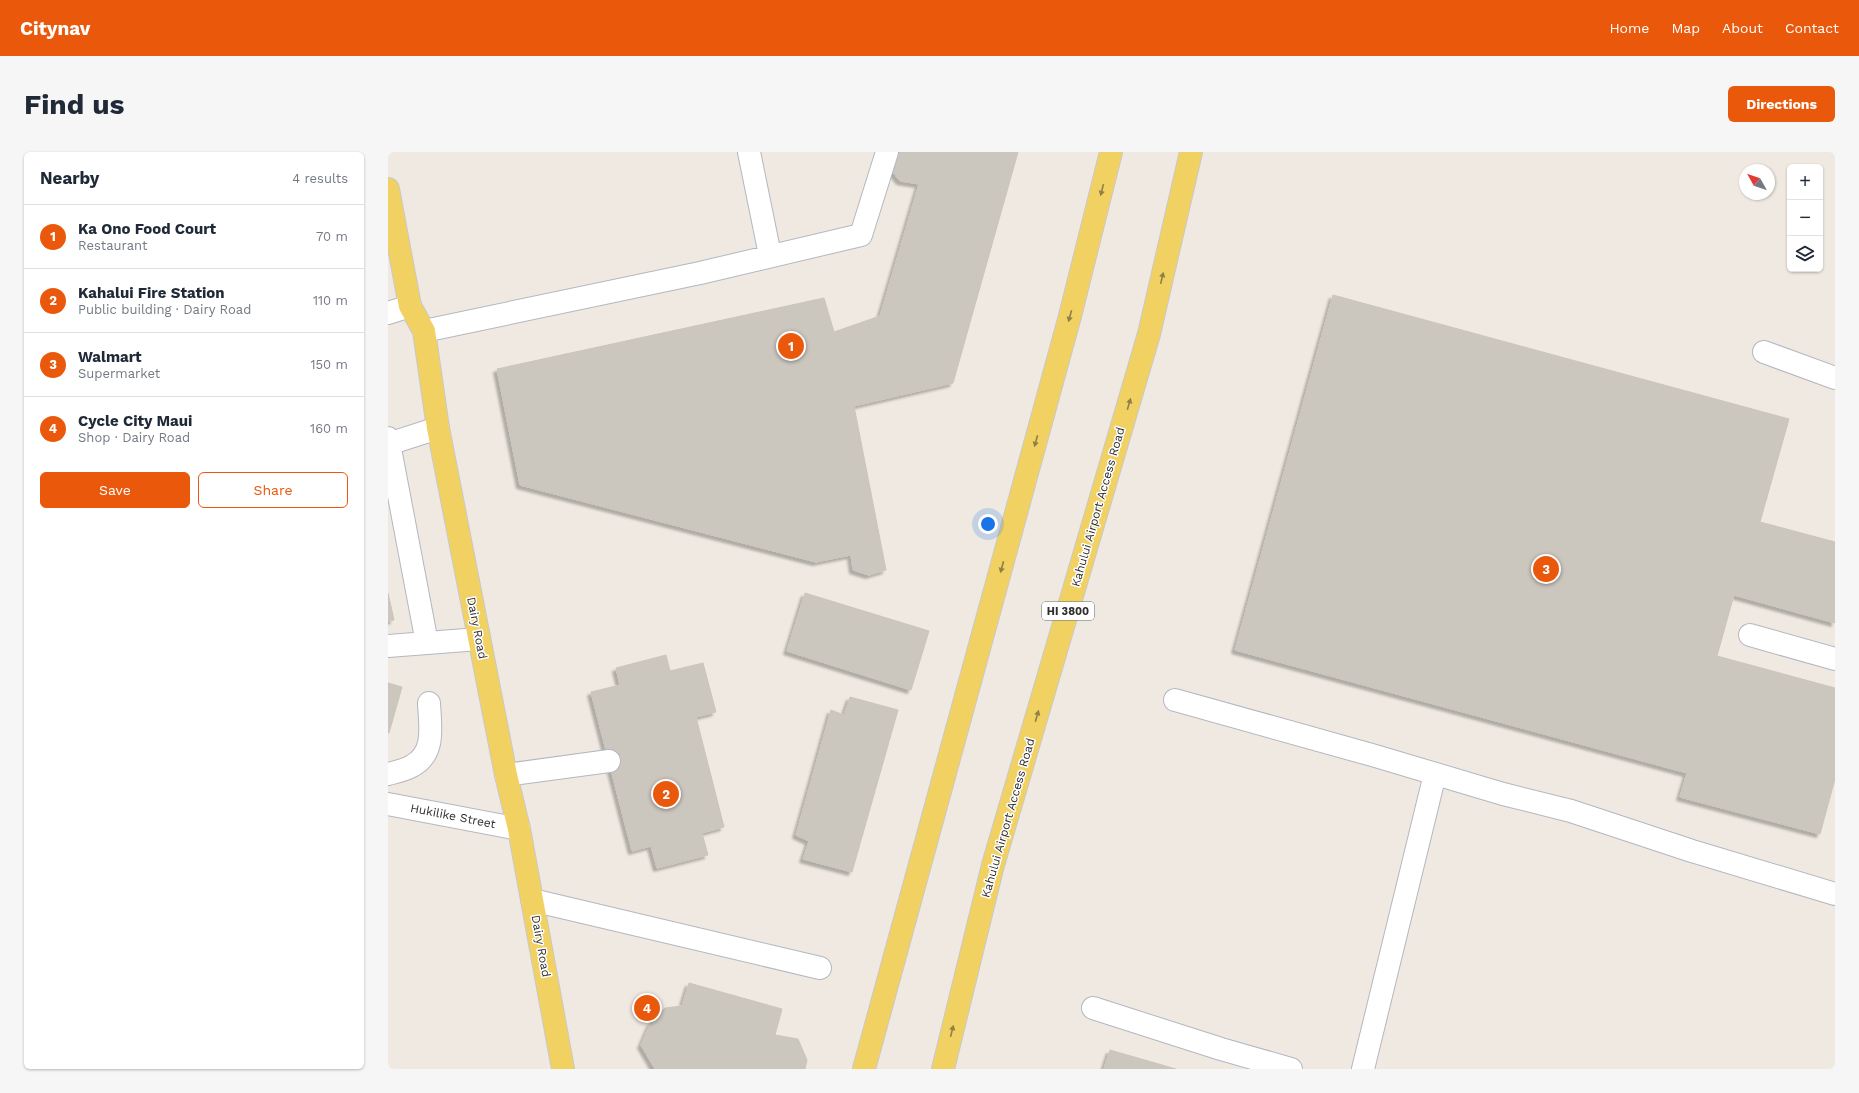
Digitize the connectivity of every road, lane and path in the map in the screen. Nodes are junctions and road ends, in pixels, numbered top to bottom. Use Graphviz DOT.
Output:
graph roads {
  1 [pos="749,152"];
  2 [pos="887,152"];
  3 [pos="1111,152"];
  4 [pos="1191,152"];
  5 [pos="388,189"];
  6 [pos="770,255"];
  7 [pos="410,306"];
  8 [pos="388,313"];
  9 [pos="424,331"];
  10 [pos="1764,352"];
  11 [pos="1835,378"];
  12 [pos="438,428"];
  13 [pos="388,442"];
  14 [pos="1750,635"];
  15 [pos="479,639"];
  16 [pos="428,643"];
  17 [pos="388,646"];
  18 [pos="1835,659"];
  19 [pos="1175,700"];
  20 [pos="429,703"];
  21 [pos="609,761"];
  22 [pos="388,774"];
  23 [pos="1434,774"];
  24 [pos="506,775"];
  25 [pos="388,804"];
  26 [pos="519,829"];
  27 [pos="1835,894"];
  28 [pos="532,900"];
  29 [pos="820,968"];
  30 [pos="1093,1008"];
  31 [pos="563,1069"];
  32 [pos="864,1069"];
  33 [pos="943,1069"];
  34 [pos="1291,1069"];
  35 [pos="1364,1069"];
  1 -- 6 [label="street"];
  2 -- 6 [label="street"];
  3 -- 32 [label="main road, one-way"];
  33 -- 4 [label="main road, Kahului Airport Access Road / HI 3800, one-way"];
  5 -- 7 [label="main road, Dairy Road"];
  6 -- 9 [label="street"];
  7 -- 8 [label="street"];
  7 -- 9 [label="main road, Dairy Road"];
  9 -- 12 [label="main road, Dairy Road"];
  10 -- 11 [label="street"];
  12 -- 13 [label="street"];
  12 -- 15 [label="main road, Dairy Road"];
  13 -- 16 [label="street"];
  14 -- 18 [label="street"];
  15 -- 16 [label="street"];
  15 -- 24 [label="main road, Dairy Road"];
  16 -- 17 [label="street"];
  19 -- 23 [label="street"];
  20 -- 22 [label="street"];
  21 -- 24 [label="street"];
  23 -- 27 [label="street"];
  23 -- 35 [label="street"];
  24 -- 26 [label="main road, Dairy Road"];
  25 -- 26 [label="street, Hukilike Street"];
  26 -- 28 [label="main road, Dairy Road"];
  28 -- 29 [label="street"];
  28 -- 31 [label="main road, Dairy Road"];
  30 -- 34 [label="street"];
}
